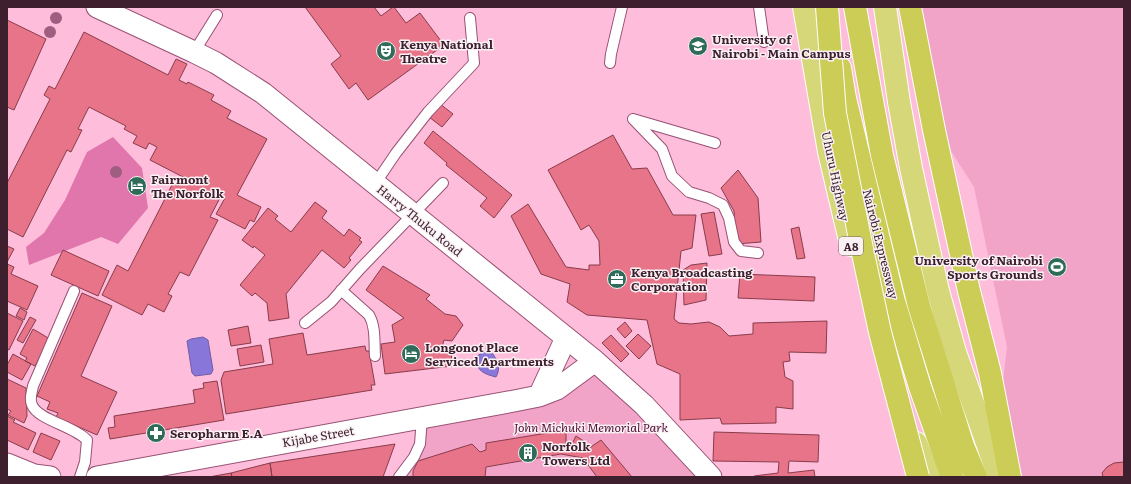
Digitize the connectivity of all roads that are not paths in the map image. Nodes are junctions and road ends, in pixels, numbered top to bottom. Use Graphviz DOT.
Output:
graph roads {
  1 [pos="97,7"];
  2 [pos="622,7"];
  3 [pos="759,7"];
  4 [pos="804,7"];
  5 [pos="827,7"];
  6 [pos="855,7"];
  7 [pos="885,7"];
  8 [pos="910,7"];
  9 [pos="217,15"];
  10 [pos="470,18"];
  11 [pos="764,42"];
  12 [pos="194,52"];
  13 [pos="610,63"];
  14 [pos="715,143"];
  15 [pos="443,183"];
  16 [pos="375,184"];
  17 [pos="413,214"];
  18 [pos="758,254"];
  19 [pos="342,290"];
  20 [pos="74,291"];
  21 [pos="305,323"];
  22 [pos="566,338"];
  23 [pos="375,356"];
  24 [pos="595,361"];
  25 [pos="539,396"];
  26 [pos="422,417"];
  27 [pos="7,464"];
  28 [pos="39,476"];
  29 [pos="80,477"];
  30 [pos="98,477"];
  31 [pos="399,477"];
  32 [pos="711,477"];
  33 [pos="918,477"];
  34 [pos="930,477"];
  35 [pos="952,477"];
  36 [pos="976,477"];
  37 [pos="999,477"];
  38 [pos="1010,477"];
  1 -- 12 [label="street, Harry Thuku Road"];
  2 -- 13 [label="lane"];
  3 -- 11 [label="lane"];
  4 -- 34 [label="highway, Uhuru Highway / A8"];
  5 -- 33 [label="highway, bridge"];
  5 -- 35 [label="highway, Nairobi Expressway, bridge"];
  6 -- 36 [label="highway, Nairobi Expressway"];
  7 -- 37 [label="highway"];
  8 -- 38 [label="highway"];
  9 -- 12 [label="lane"];
  10 -- 16 [label="lane"];
  12 -- 16 [label="street, Harry Thuku Road"];
  14 -- 18 [label="lane"];
  15 -- 17 [label="lane"];
  16 -- 17 [label="street, Harry Thuku Road"];
  17 -- 19 [label="lane"];
  17 -- 22 [label="street, Harry Thuku Road"];
  19 -- 21 [label="lane"];
  19 -- 23 [label="lane"];
  20 -- 29 [label="lane"];
  22 -- 24 [label="street, Harry Thuku Road"];
  22 -- 25 [label="street"];
  24 -- 25 [label="street, Kijabe Street"];
  24 -- 32 [label="street, Harry Thuku Road"];
  25 -- 26 [label="street, Kijabe Street"];
  26 -- 30 [label="street, Kijabe Street"];
  26 -- 31 [label="lane"];
  27 -- 28 [label="street"];
}
